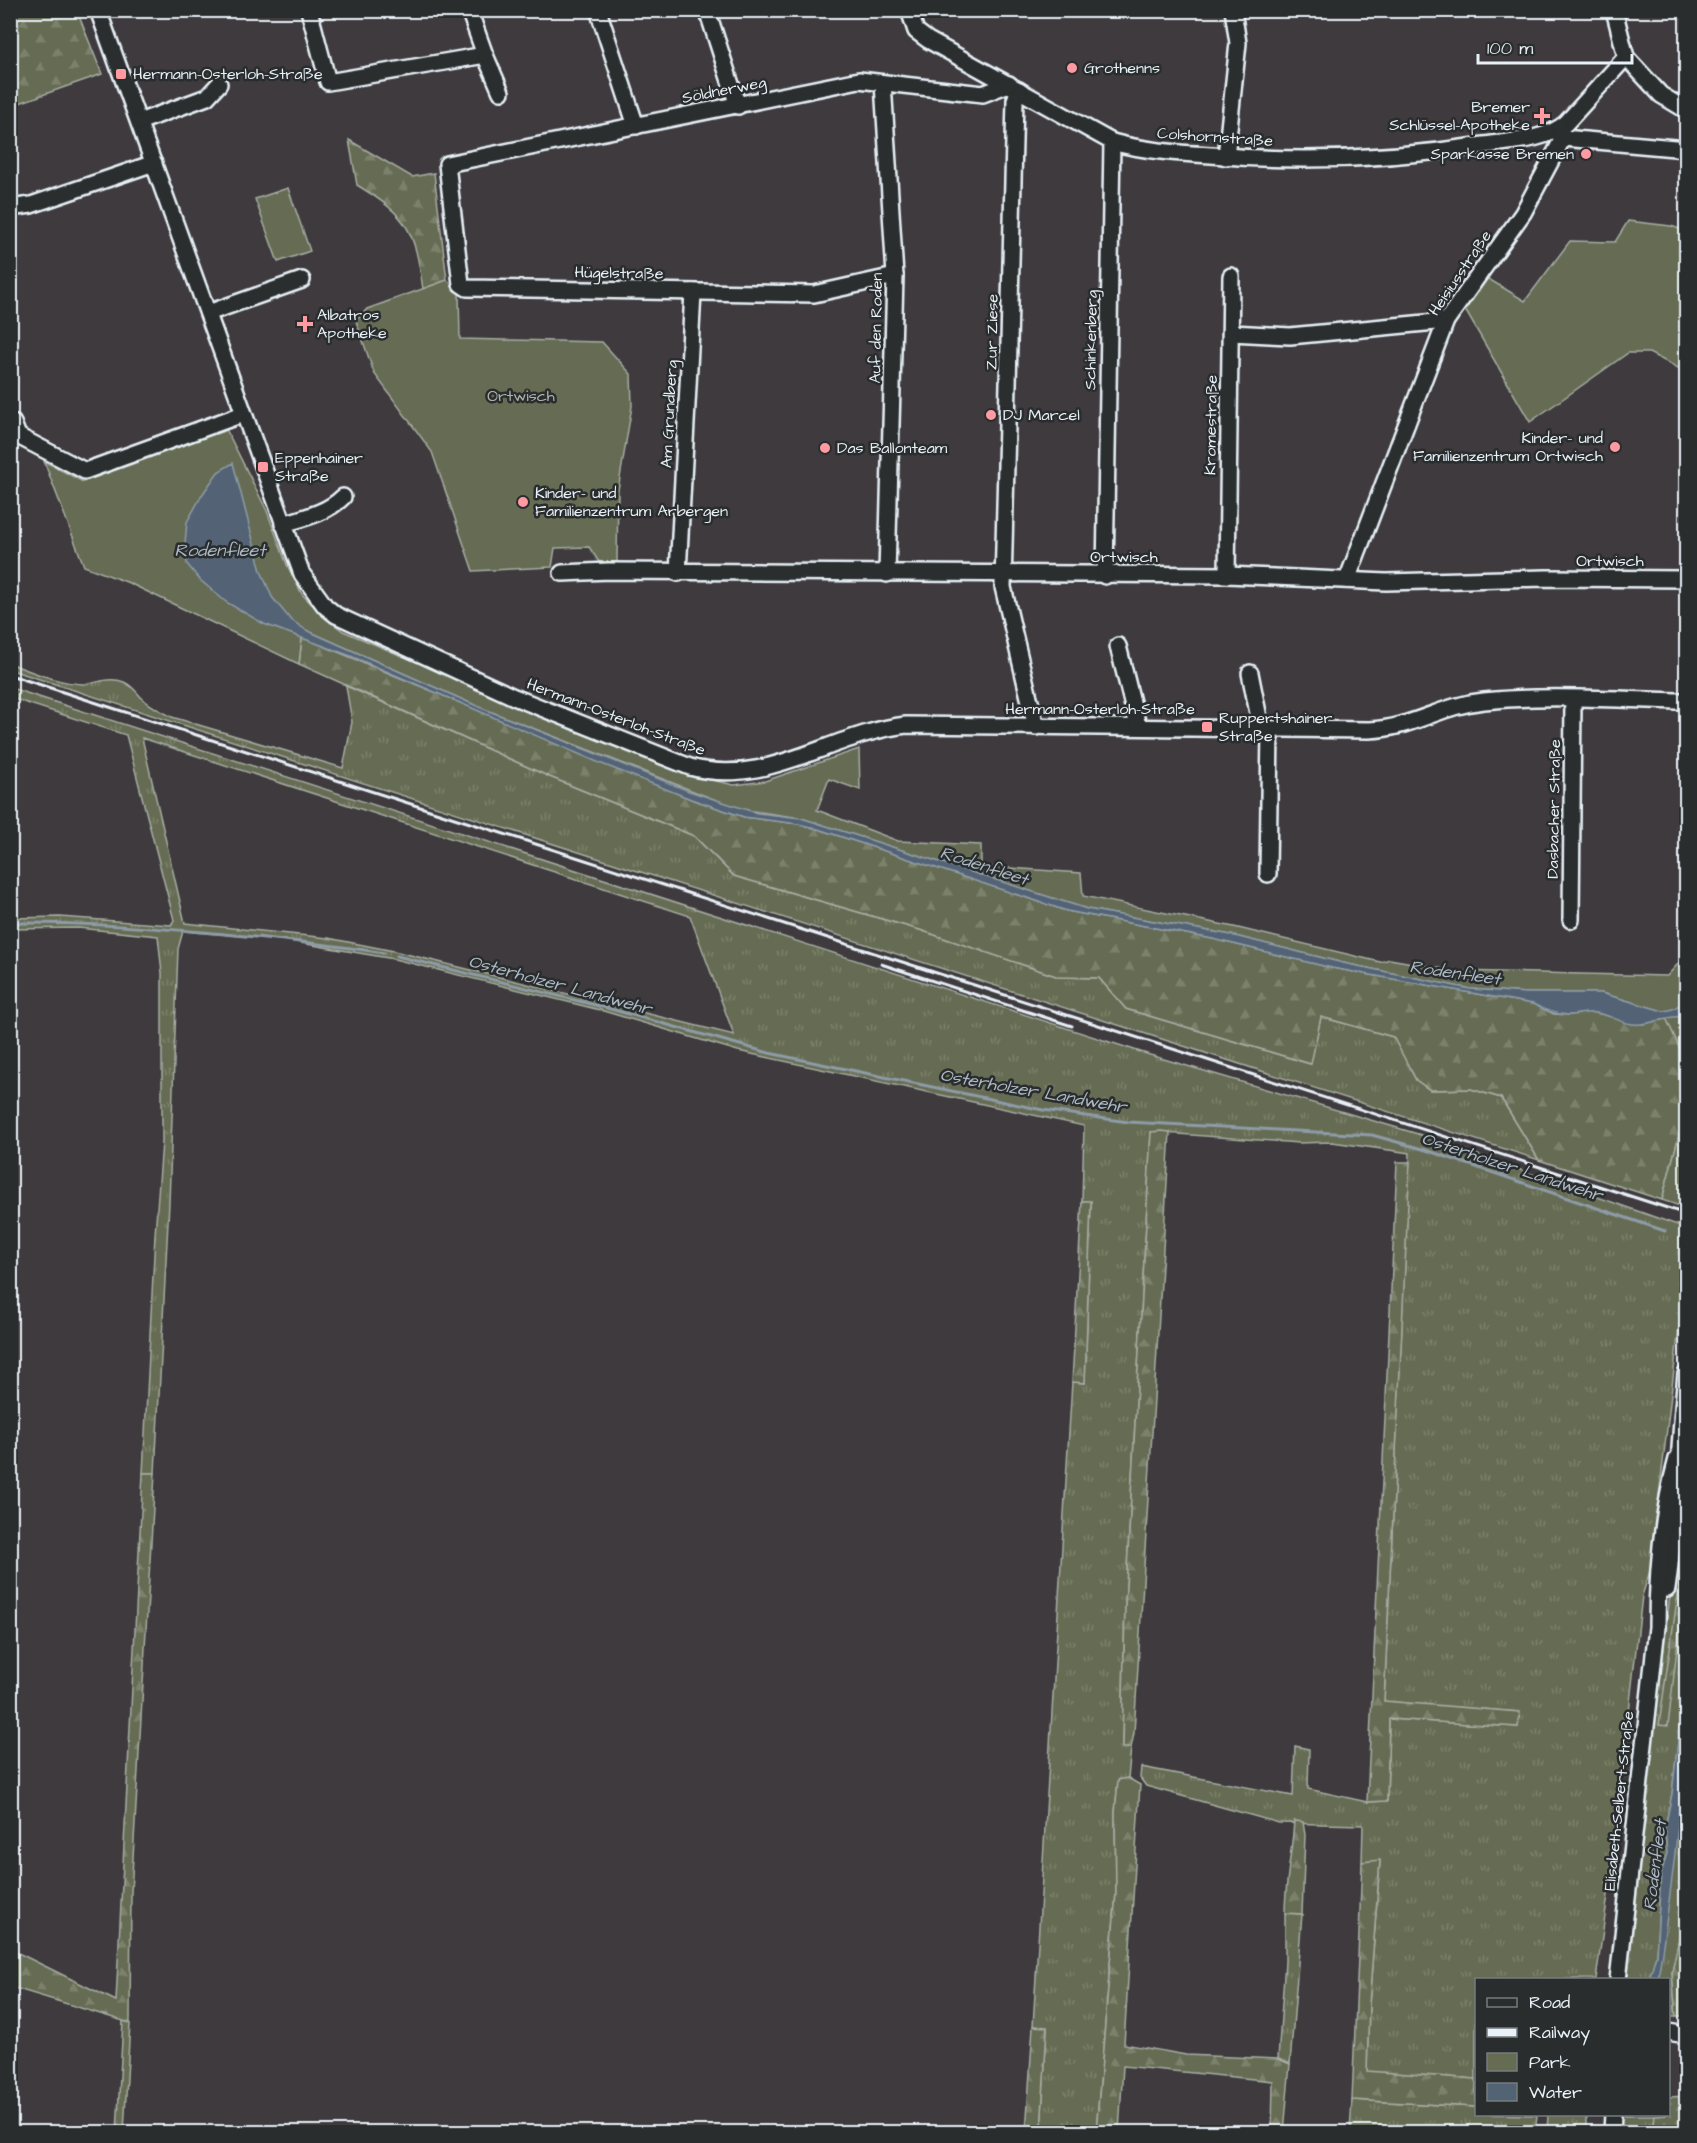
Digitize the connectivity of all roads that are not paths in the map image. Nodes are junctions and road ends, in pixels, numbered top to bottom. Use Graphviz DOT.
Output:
graph roads {
  1 [pos="98,10"];
  2 [pos="309,10"];
  3 [pos="469,10"];
  4 [pos="598,10"];
  5 [pos="707,10"];
  6 [pos="909,10"];
  7 [pos="1233,10"];
  8 [pos="1614,10"];
  9 [pos="484,55"];
  10 [pos="1626,57"];
  11 [pos="883,83"];
  12 [pos="219,84"];
  13 [pos="1014,87"];
  14 [pos="501,92"];
  15 [pos="738,106"];
  16 [pos="1686,110"];
  17 [pos="139,122"];
  18 [pos="636,126"];
  19 [pos="1562,133"];
  20 [pos="1112,141"];
  21 [pos="1686,149"];
  22 [pos="1226,157"];
  23 [pos="154,163"];
  24 [pos="447,164"];
  25 [pos="10,208"];
  26 [pos="895,276"];
  27 [pos="1231,276"];
  28 [pos="302,280"];
  29 [pos="693,292"];
  30 [pos="208,313"];
  31 [pos="1446,321"];
  32 [pos="1231,333"];
  33 [pos="243,414"];
  34 [pos="13,423"];
  35 [pos="343,497"];
  36 [pos="283,524"];
  37 [pos="562,573"];
  38 [pos="678,573"];
  39 [pos="887,574"];
  40 [pos="1004,575"];
  41 [pos="1227,575"];
  42 [pos="1105,576"];
  43 [pos="1686,579"];
  44 [pos="1347,580"];
  45 [pos="1118,646"];
  46 [pos="1250,673"];
  47 [pos="1573,700"];
  48 [pos="1686,701"];
  49 [pos="1138,726"];
  50 [pos="1036,727"];
  51 [pos="1265,728"];
  52 [pos="1268,874"];
  53 [pos="1571,920"];
  54 [pos="1686,1374"];
  55 [pos="1618,1978"];
  56 [pos="1670,2032"];
  57 [pos="1686,2035"];
  58 [pos="1603,2116"];
  59 [pos="1613,2116"];
  60 [pos="1602,2133"];
  61 [pos="1612,2133"];
  1 -- 17 [label="street, Hermann-Osterloh-Straße"];
  2 -- 9 [label="street"];
  3 -- 9 [label="street"];
  4 -- 18 [label="street"];
  5 -- 15 [label="street"];
  6 -- 13 [label="street, Colshornstraße"];
  7 -- 22 [label="street"];
  8 -- 10 [label="street"];
  9 -- 14 [label="street"];
  10 -- 16 [label="street"];
  10 -- 19 [label="street, Heisiusstraße"];
  11 -- 13 [label="street, Söldnerweg"];
  11 -- 15 [label="street, Söldnerweg"];
  11 -- 26 [label="street, Auf den Roden"];
  12 -- 17 [label="street"];
  13 -- 20 [label="street, Colshornstraße"];
  13 -- 40 [label="street, Zur Ziese"];
  15 -- 18 [label="street, Söldnerweg"];
  17 -- 23 [label="street, Hermann-Osterloh-Straße"];
  18 -- 24 [label="street, Söldnerweg"];
  19 -- 21 [label="street, Colshornstraße"];
  19 -- 22 [label="street, Colshornstraße"];
  19 -- 31 [label="street, Heisiusstraße"];
  20 -- 22 [label="street, Colshornstraße"];
  20 -- 42 [label="street, Schinkenberg"];
  23 -- 25 [label="street"];
  23 -- 30 [label="street, Hermann-Osterloh-Straße"];
  24 -- 29 [label="street, Hügelstraße"];
  26 -- 29 [label="street, Hügelstraße"];
  26 -- 39 [label="street, Auf den Roden"];
  27 -- 32 [label="street, Kromestraße"];
  28 -- 30 [label="street"];
  29 -- 38 [label="street, Am Grundberg"];
  30 -- 33 [label="street, Hermann-Osterloh-Straße"];
  31 -- 32 [label="street"];
  31 -- 44 [label="street, Heisiusstraße"];
  32 -- 41 [label="street, Kromestraße"];
  33 -- 34 [label="street"];
  33 -- 36 [label="street, Hermann-Osterloh-Straße"];
  35 -- 36 [label="street"];
  36 -- 50 [label="street, Hermann-Osterloh-Straße"];
  37 -- 38 [label="street, Ortwisch"];
  38 -- 39 [label="street, Ortwisch"];
  39 -- 40 [label="street, Ortwisch"];
  40 -- 42 [label="street, Ortwisch"];
  40 -- 50 [label="street, Zur Ziese"];
  41 -- 42 [label="street, Ortwisch"];
  41 -- 44 [label="street, Ortwisch"];
  43 -- 44 [label="street, Ortwisch"];
  45 -- 49 [label="street"];
  46 -- 51 [label="street"];
  47 -- 48 [label="street, Hermann-Osterloh-Straße"];
  47 -- 51 [label="street, Hermann-Osterloh-Straße"];
  47 -- 53 [label="street, Dasbacher Straße"];
  49 -- 50 [label="street, Hermann-Osterloh-Straße"];
  49 -- 51 [label="street, Hermann-Osterloh-Straße"];
  51 -- 52 [label="street"];
  54 -- 55 [label="street, Elisabeth-Selbert-Straße"];
  56 -- 57 [label="street"];
  58 -- 60 [label="street"];
  59 -- 61 [label="street"];
}
